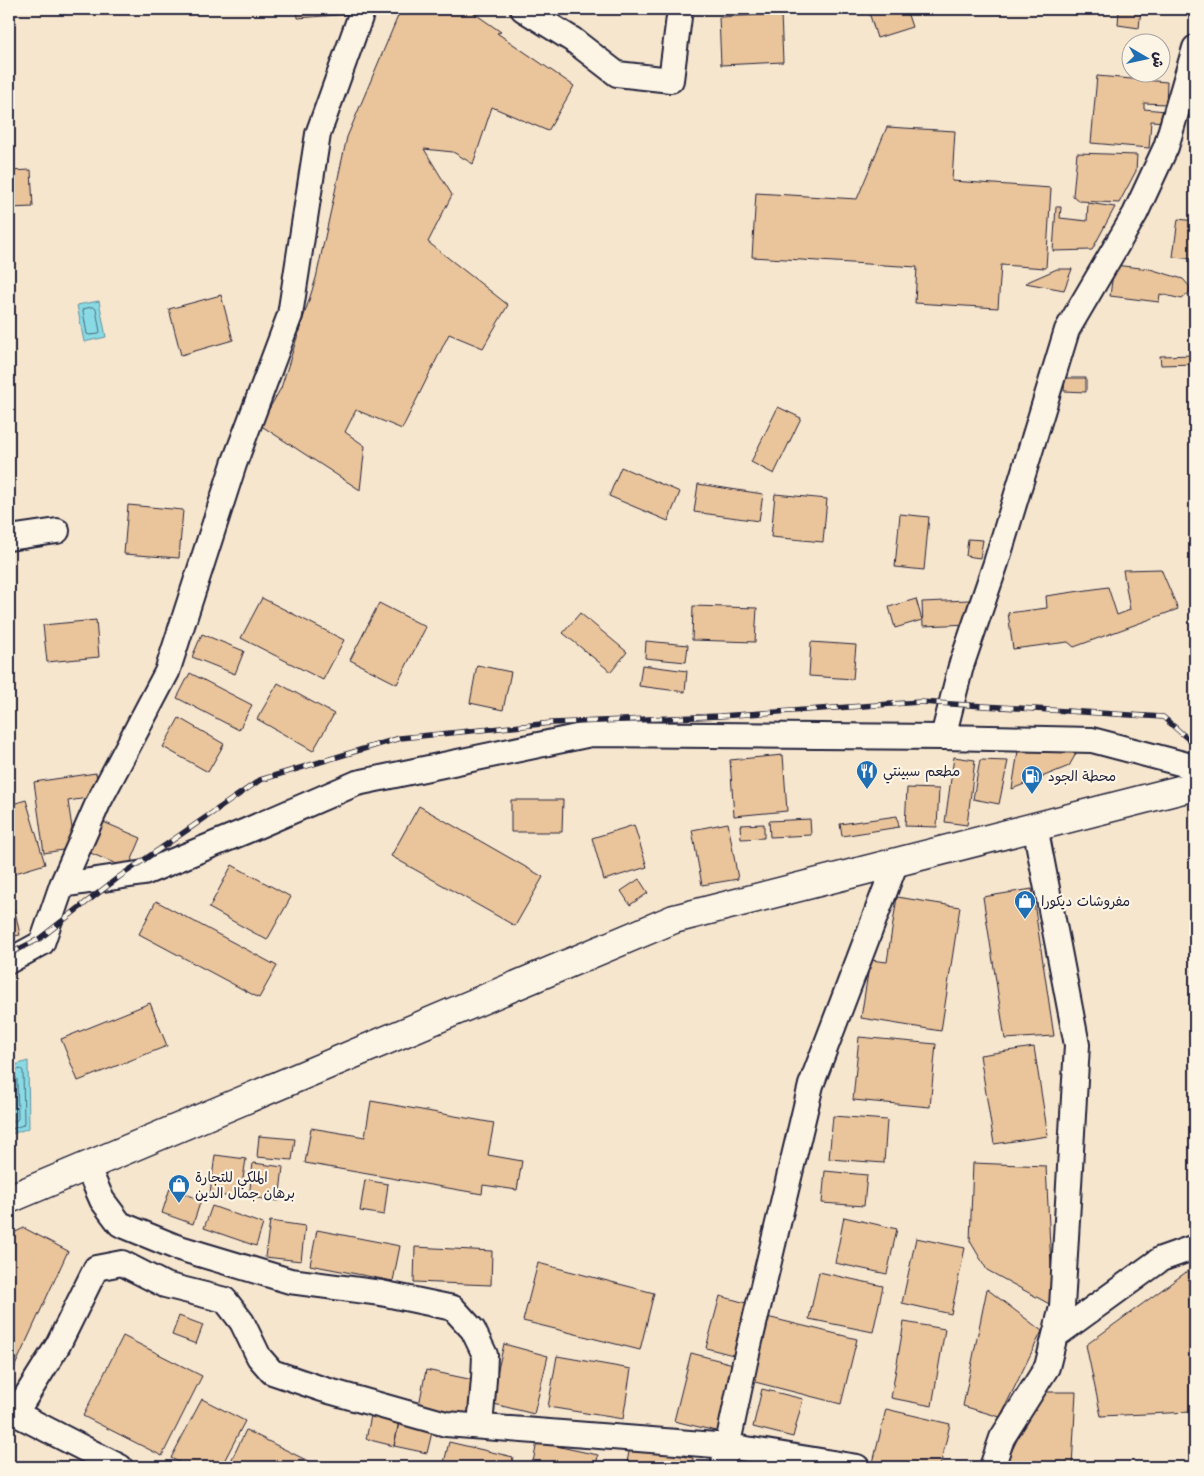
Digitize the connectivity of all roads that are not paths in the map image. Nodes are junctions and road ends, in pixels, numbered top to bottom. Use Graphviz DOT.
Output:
graph roads {
  1 [pos="363,9"];
  2 [pos="523,9"];
  3 [pos="680,9"];
  4 [pos="1195,48"];
  5 [pos="57,531"];
  6 [pos="9,538"];
  7 [pos="943,737"];
  8 [pos="1195,767"];
  9 [pos="1195,786"];
  10 [pos="1035,826"];
  11 [pos="896,862"];
  12 [pos="62,885"];
  13 [pos="9,961"];
  14 [pos="87,1166"];
  15 [pos="9,1199"];
  16 [pos="1195,1247"];
  17 [pos="1055,1336"];
  18 [pos="12,1412"];
  19 [pos="480,1426"];
  20 [pos="725,1456"];
  21 [pos="120,1467"];
  22 [pos="857,1467"];
  23 [pos="992,1467"];
  1 -- 12 [label="street"];
  2 -- 3 [label="street"];
  4 -- 7 [label="street"];
  5 -- 6 [label="street"];
  7 -- 8 [label="street"];
  7 -- 12 [label="street"];
  9 -- 10 [label="main road"];
  10 -- 11 [label="main road"];
  10 -- 17 [label="street"];
  11 -- 14 [label="main road"];
  11 -- 20 [label="street"];
  12 -- 13 [label="street"];
  14 -- 15 [label="main road"];
  14 -- 19 [label="street"];
  16 -- 17 [label="street"];
  17 -- 23 [label="street"];
  18 -- 19 [label="street"];
  18 -- 21 [label="street"];
  19 -- 20 [label="street"];
  20 -- 22 [label="street"];
}
